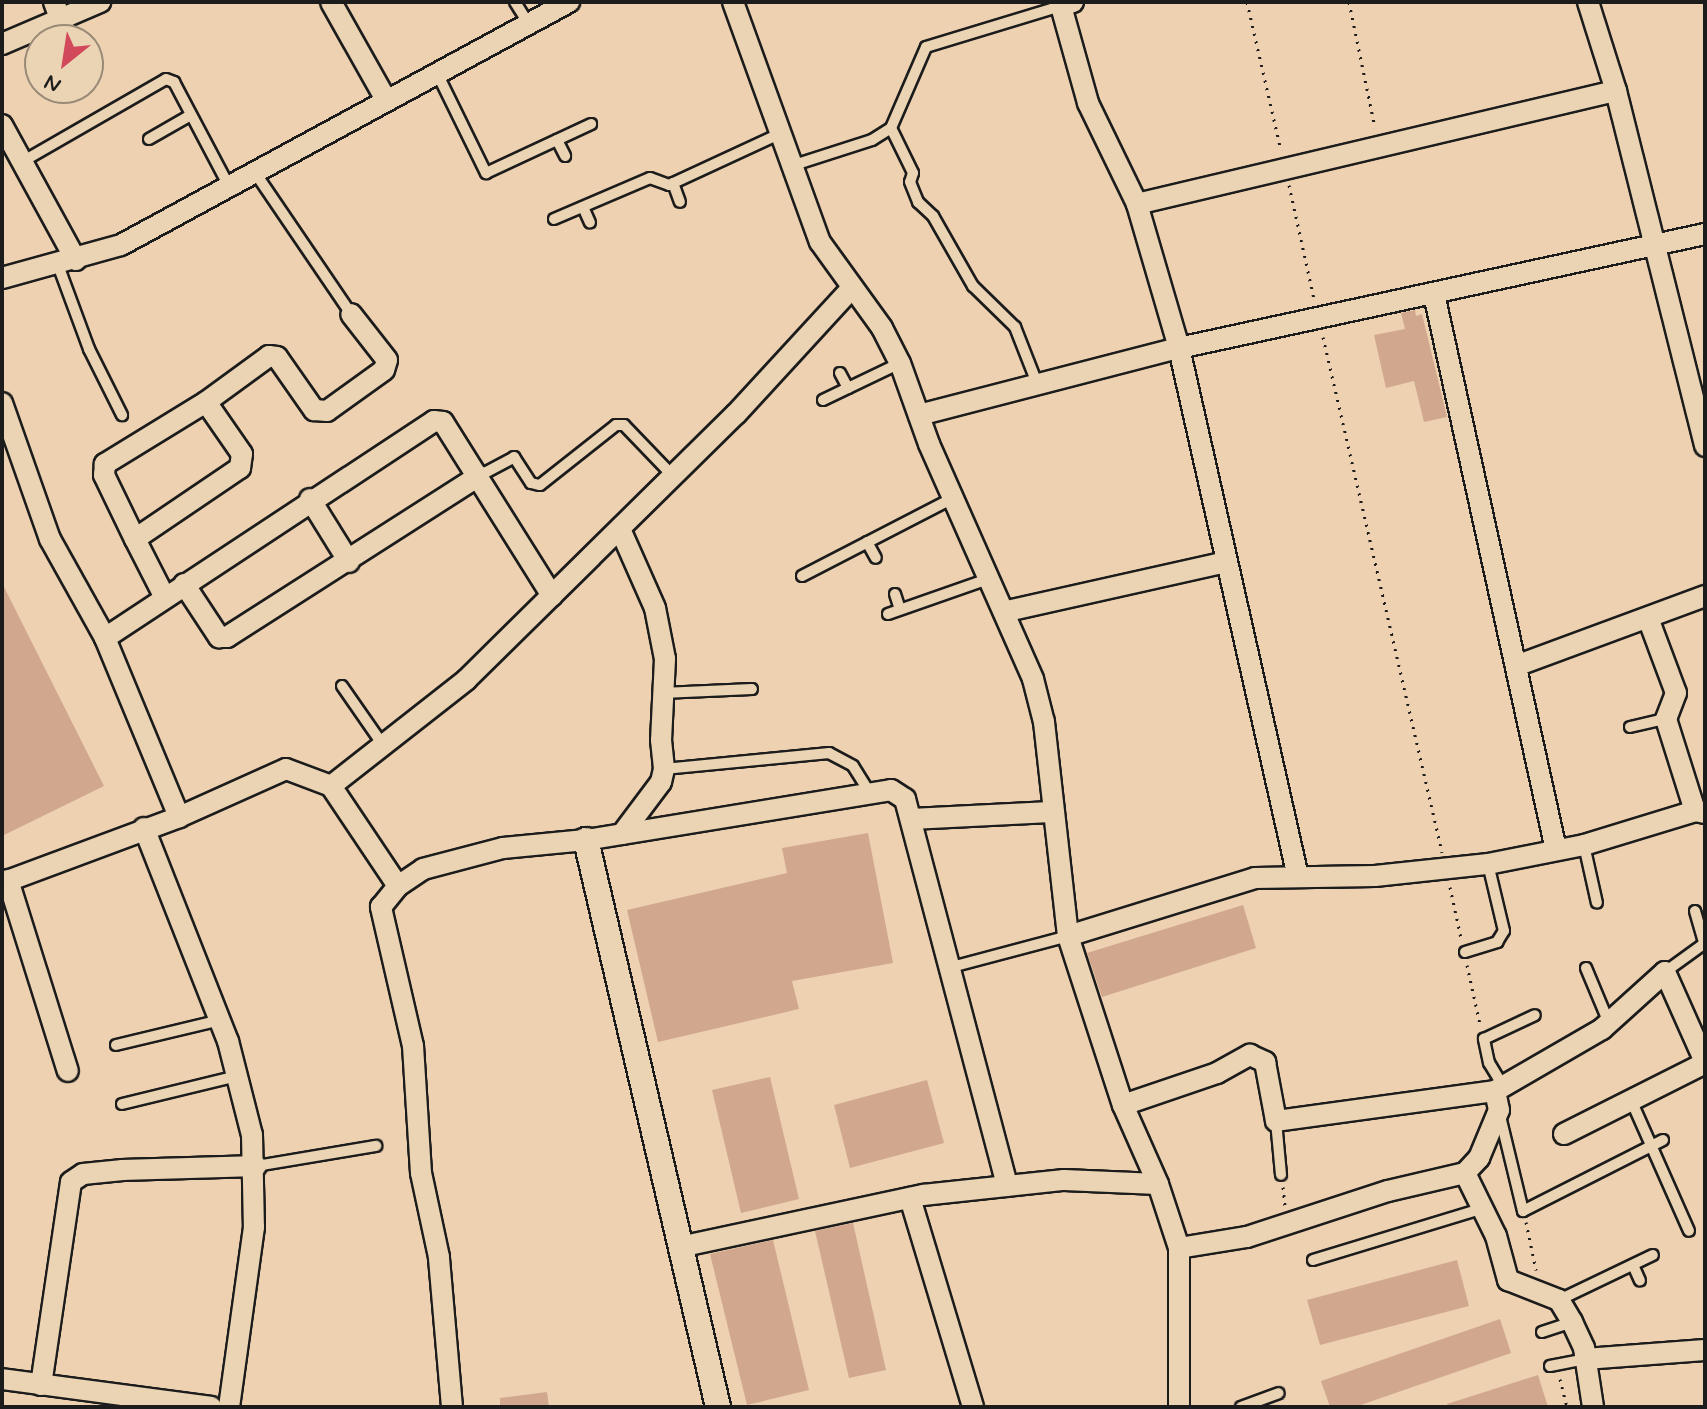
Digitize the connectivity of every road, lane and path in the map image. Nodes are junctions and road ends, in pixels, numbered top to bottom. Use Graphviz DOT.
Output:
graph roads {
  1 [pos="100,2"];
  2 [pos="331,2"];
  3 [pos="515,2"];
  4 [pos="569,2"];
  5 [pos="733,2"];
  6 [pos="1247,2"];
  7 [pos="1349,2"];
  8 [pos="1588,2"];
  9 [pos="1067,4"];
  10 [pos="57,10"];
  11 [pos="528,23"];
  12 [pos="2,44"];
  13 [pos="436,71"];
  14 [pos="1616,91"];
  15 [pos="385,98"];
  16 [pos="189,116"];
  17 [pos="591,124"];
  18 [pos="2,125"];
  19 [pos="891,128"];
  20 [pos="777,135"];
  21 [pos="149,139"];
  22 [pos="557,140"];
  23 [pos="1379,147"];
  24 [pos="565,156"];
  25 [pos="20,163"];
  26 [pos="789,167"];
  27 [pos="1285,169"];
  28 [pos="256,174"];
  29 [pos="673,183"];
  30 [pos="230,188"];
  31 [pos="680,202"];
  32 [pos="1137,204"];
  33 [pos="583,207"];
  34 [pos="554,219"];
  35 [pos="590,223"];
  36 [pos="1705,234"];
  37 [pos="1651,243"];
  38 [pos="67,262"];
  39 [pos="2,278"];
  40 [pos="851,289"];
  41 [pos="1434,294"];
  42 [pos="351,314"];
  43 [pos="1318,318"];
  44 [pos="1179,348"];
  45 [pos="900,363"];
  46 [pos="840,373"];
  47 [pos="1037,383"];
  48 [pos="848,388"];
  49 [pos="823,400"];
  50 [pos="206,402"];
  51 [pos="2,403"];
  52 [pos="122,415"];
  53 [pos="919,415"];
  54 [pos="1705,446"];
  55 [pos="671,474"];
  56 [pos="479,476"];
  57 [pos="953,498"];
  58 [pos="310,499"];
  59 [pos="620,529"];
  60 [pos="135,539"];
  61 [pos="867,542"];
  62 [pos="876,558"];
  63 [pos="349,562"];
  64 [pos="1227,562"];
  65 [pos="802,576"];
  66 [pos="991,578"];
  67 [pos="184,584"];
  68 [pos="895,594"];
  69 [pos="552,596"];
  70 [pos="1705,596"];
  71 [pos="165,598"];
  72 [pos="900,609"];
  73 [pos="1007,611"];
  74 [pos="888,614"];
  75 [pos="1648,618"];
  76 [pos="105,638"];
  77 [pos="1516,666"];
  78 [pos="342,686"];
  79 [pos="752,689"];
  80 [pos="661,693"];
  81 [pos="1666,719"];
  82 [pos="1630,727"];
  83 [pos="383,745"];
  84 [pos="664,769"];
  85 [pos="331,786"];
  86 [pos="870,793"];
  87 [pos="1051,812"];
  88 [pos="1700,812"];
  89 [pos="179,817"];
  90 [pos="911,819"];
  91 [pos="144,828"];
  92 [pos="622,834"];
  93 [pos="586,840"];
  94 [pos="1584,845"];
  95 [pos="1556,850"];
  96 [pos="1488,864"];
  97 [pos="1446,868"];
  98 [pos="1298,877"];
  99 [pos="5,881"];
  100 [pos="398,886"];
  101 [pos="1597,903"];
  102 [pos="1695,911"];
  103 [pos="1068,936"];
  104 [pos="1705,943"];
  105 [pos="1465,952"];
  106 [pos="948,968"];
  107 [pos="1586,968"];
  108 [pos="1665,972"];
  109 [pos="1535,1015"];
  110 [pos="221,1020"];
  111 [pos="1609,1023"];
  112 [pos="116,1045"];
  113 [pos="1705,1062"];
  114 [pos="68,1071"];
  115 [pos="237,1076"];
  116 [pos="1499,1096"];
  117 [pos="1631,1100"];
  118 [pos="122,1104"];
  119 [pos="1123,1105"];
  120 [pos="1276,1121"];
  121 [pos="1564,1134"];
  122 [pos="1663,1140"];
  123 [pos="376,1146"];
  124 [pos="1650,1146"];
  125 [pos="256,1166"];
  126 [pos="1465,1173"];
  127 [pos="1281,1175"];
  128 [pos="1158,1184"];
  129 [pos="1007,1186"];
  130 [pos="910,1198"];
  131 [pos="1481,1209"];
  132 [pos="1287,1224"];
  133 [pos="1689,1231"];
  134 [pos="680,1247"];
  135 [pos="1179,1248"];
  136 [pos="1653,1255"];
  137 [pos="1313,1260"];
  138 [pos="1633,1265"];
  139 [pos="1640,1281"];
  140 [pos="1559,1300"];
  141 [pos="1572,1322"];
  142 [pos="1542,1332"];
  143 [pos="1705,1350"];
  144 [pos="1585,1359"];
  145 [pos="1550,1366"];
  146 [pos="2,1379"];
  147 [pos="41,1385"];
  148 [pos="1279,1393"];
  149 [pos="211,1407"];
  150 [pos="229,1407"];
  151 [pos="452,1407"];
  152 [pos="718,1407"];
  153 [pos="973,1407"];
  154 [pos="1179,1407"];
  155 [pos="1241,1407"];
  156 [pos="1593,1407"];
  1 -- 10 [label="street"];
  2 -- 15 [label="street"];
  3 -- 11 [label="lane"];
  4 -- 11 [label="street"];
  5 -- 20 [label="street"];
  6 -- 27 [label="path"];
  7 -- 23 [label="path"];
  8 -- 14 [label="street"];
  9 -- 19 [label="lane"];
  9 -- 32 [label="street"];
  10 -- 12 [label="street"];
  11 -- 13 [label="street"];
  13 -- 15 [label="street"];
  13 -- 22 [label="lane"];
  14 -- 23 [label="street"];
  14 -- 37 [label="street"];
  15 -- 28 [label="street"];
  16 -- 21 [label="lane"];
  16 -- 25 [label="lane"];
  16 -- 30 [label="lane"];
  17 -- 22 [label="lane"];
  18 -- 25 [label="street"];
  19 -- 26 [label="lane"];
  19 -- 47 [label="lane"];
  20 -- 26 [label="street"];
  20 -- 29 [label="lane"];
  22 -- 24 [label="lane"];
  23 -- 27 [label="street"];
  25 -- 38 [label="street"];
  26 -- 40 [label="street"];
  27 -- 32 [label="street"];
  27 -- 43 [label="path"];
  28 -- 30 [label="street"];
  28 -- 42 [label="lane"];
  29 -- 31 [label="lane"];
  29 -- 33 [label="lane"];
  30 -- 38 [label="street"];
  32 -- 44 [label="street"];
  33 -- 34 [label="lane"];
  33 -- 35 [label="lane"];
  36 -- 37 [label="street"];
  37 -- 41 [label="street"];
  37 -- 54 [label="street"];
  38 -- 39 [label="street"];
  38 -- 52 [label="lane"];
  40 -- 45 [label="street"];
  40 -- 55 [label="street"];
  41 -- 43 [label="street"];
  41 -- 77 [label="street"];
  42 -- 50 [label="street"];
  43 -- 44 [label="street"];
  43 -- 97 [label="path"];
  44 -- 47 [label="street"];
  44 -- 64 [label="street"];
  45 -- 48 [label="lane"];
  45 -- 53 [label="street"];
  46 -- 48 [label="lane"];
  47 -- 53 [label="street"];
  48 -- 49 [label="lane"];
  50 -- 60 [label="street"];
  50 -- 60 [label="street"];
  51 -- 76 [label="street"];
  53 -- 57 [label="street"];
  55 -- 56 [label="lane"];
  55 -- 59 [label="street"];
  56 -- 58 [label="street"];
  56 -- 63 [label="street"];
  56 -- 69 [label="street"];
  57 -- 61 [label="lane"];
  57 -- 66 [label="street"];
  58 -- 63 [label="street"];
  58 -- 67 [label="street"];
  59 -- 69 [label="street"];
  59 -- 80 [label="street"];
  60 -- 71 [label="street"];
  61 -- 62 [label="lane"];
  61 -- 65 [label="lane"];
  63 -- 67 [label="street"];
  64 -- 73 [label="street"];
  64 -- 98 [label="street"];
  66 -- 72 [label="lane"];
  66 -- 73 [label="street"];
  67 -- 71 [label="street"];
  68 -- 72 [label="lane"];
  69 -- 83 [label="street"];
  70 -- 75 [label="street"];
  71 -- 76 [label="street"];
  72 -- 74 [label="lane"];
  73 -- 87 [label="street"];
  75 -- 77 [label="street"];
  75 -- 81 [label="street"];
  76 -- 89 [label="street"];
  77 -- 95 [label="street"];
  78 -- 83 [label="lane"];
  79 -- 80 [label="lane"];
  80 -- 84 [label="street"];
  81 -- 82 [label="lane"];
  81 -- 88 [label="street"];
  83 -- 85 [label="street"];
  84 -- 86 [label="lane"];
  84 -- 92 [label="street"];
  85 -- 89 [label="street"];
  85 -- 100 [label="street"];
  86 -- 90 [label="street"];
  86 -- 92 [label="street"];
  87 -- 90 [label="street"];
  87 -- 103 [label="street"];
  88 -- 94 [label="street"];
  89 -- 91 [label="street"];
  90 -- 106 [label="street"];
  91 -- 99 [label="street"];
  91 -- 110 [label="street"];
  92 -- 93 [label="street"];
  93 -- 100 [label="street"];
  93 -- 134 [label="street"];
  94 -- 95 [label="street"];
  94 -- 101 [label="lane"];
  95 -- 96 [label="street"];
  96 -- 97 [label="street"];
  96 -- 105 [label="lane"];
  97 -- 98 [label="street"];
  98 -- 103 [label="street"];
  99 -- 114 [label="street"];
  100 -- 151 [label="street"];
  102 -- 104 [label="lane"];
  103 -- 106 [label="lane"];
  103 -- 119 [label="street"];
  104 -- 108 [label="lane"];
  106 -- 129 [label="street"];
  107 -- 111 [label="lane"];
  108 -- 111 [label="street"];
  108 -- 113 [label="street"];
  109 -- 116 [label="lane"];
  110 -- 112 [label="lane"];
  110 -- 115 [label="street"];
  111 -- 116 [label="street"];
  113 -- 117 [label="street"];
  115 -- 118 [label="lane"];
  115 -- 125 [label="street"];
  116 -- 120 [label="street"];
  116 -- 124 [label="lane"];
  116 -- 126 [label="street"];
  117 -- 121 [label="street"];
  117 -- 124 [label="lane"];
  119 -- 120 [label="street"];
  119 -- 128 [label="street"];
  120 -- 127 [label="lane"];
  122 -- 124 [label="lane"];
  123 -- 125 [label="lane"];
  124 -- 133 [label="lane"];
  125 -- 147 [label="street"];
  125 -- 150 [label="street"];
  126 -- 131 [label="street"];
  126 -- 132 [label="street"];
  127 -- 132 [label="path"];
  128 -- 129 [label="street"];
  128 -- 135 [label="street"];
  129 -- 130 [label="street"];
  130 -- 134 [label="street"];
  130 -- 153 [label="street"];
  131 -- 137 [label="lane"];
  131 -- 140 [label="street"];
  132 -- 135 [label="street"];
  134 -- 152 [label="street"];
  135 -- 154 [label="street"];
  136 -- 138 [label="lane"];
  138 -- 139 [label="lane"];
  138 -- 140 [label="lane"];
  140 -- 141 [label="street"];
  141 -- 142 [label="lane"];
  141 -- 144 [label="street"];
  143 -- 144 [label="street"];
  144 -- 145 [label="lane"];
  144 -- 156 [label="street"];
  146 -- 147 [label="street"];
  147 -- 149 [label="street"];
  148 -- 155 [label="lane"];
}
